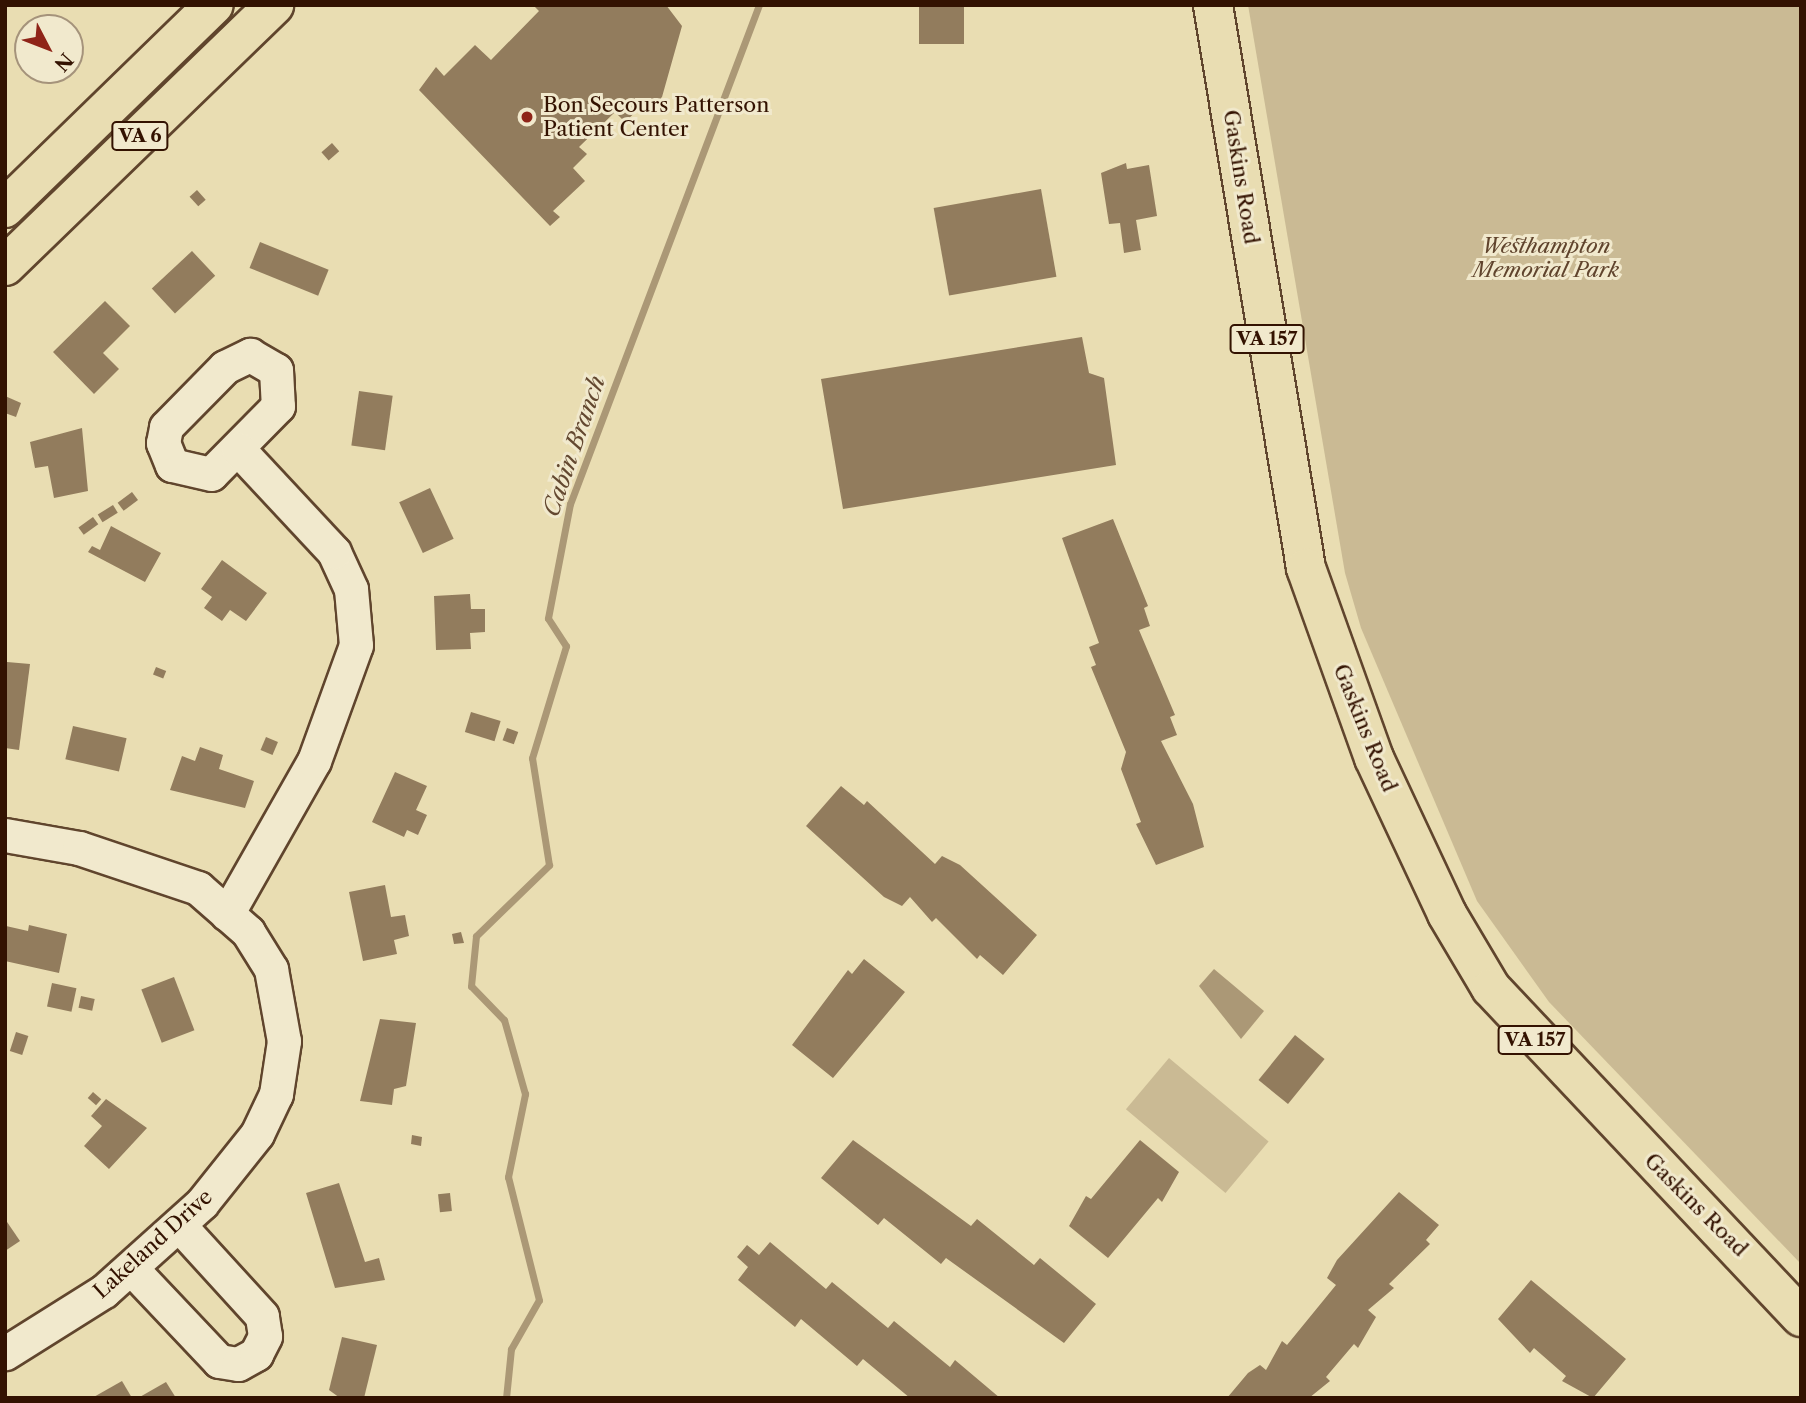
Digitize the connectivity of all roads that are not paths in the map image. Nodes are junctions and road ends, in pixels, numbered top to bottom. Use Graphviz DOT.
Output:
graph roads {
  1 [pos="214,5"];
  2 [pos="274,5"];
  3 [pos="1213,5"];
  4 [pos="5,208"];
  5 [pos="5,266"];
  6 [pos="238,449"];
  7 [pos="5,835"];
  8 [pos="228,914"];
  9 [pos="179,1225"];
  10 [pos="131,1268"];
  11 [pos="1801,1317"];
  12 [pos="5,1353"];
  1 -- 4 [label="main road, VA 6"];
  2 -- 5 [label="main road, VA 6"];
  3 -- 11 [label="main road, Gaskins Road / VA 157"];
  6 -- 8 [label="street"];
  7 -- 8 [label="street, Lakeland Drive"];
  8 -- 9 [label="street, Lakeland Drive"];
  9 -- 10 [label="street, Lakeland Drive"];
  9 -- 10 [label="street"];
  10 -- 12 [label="street, Lakeland Drive"];
}
